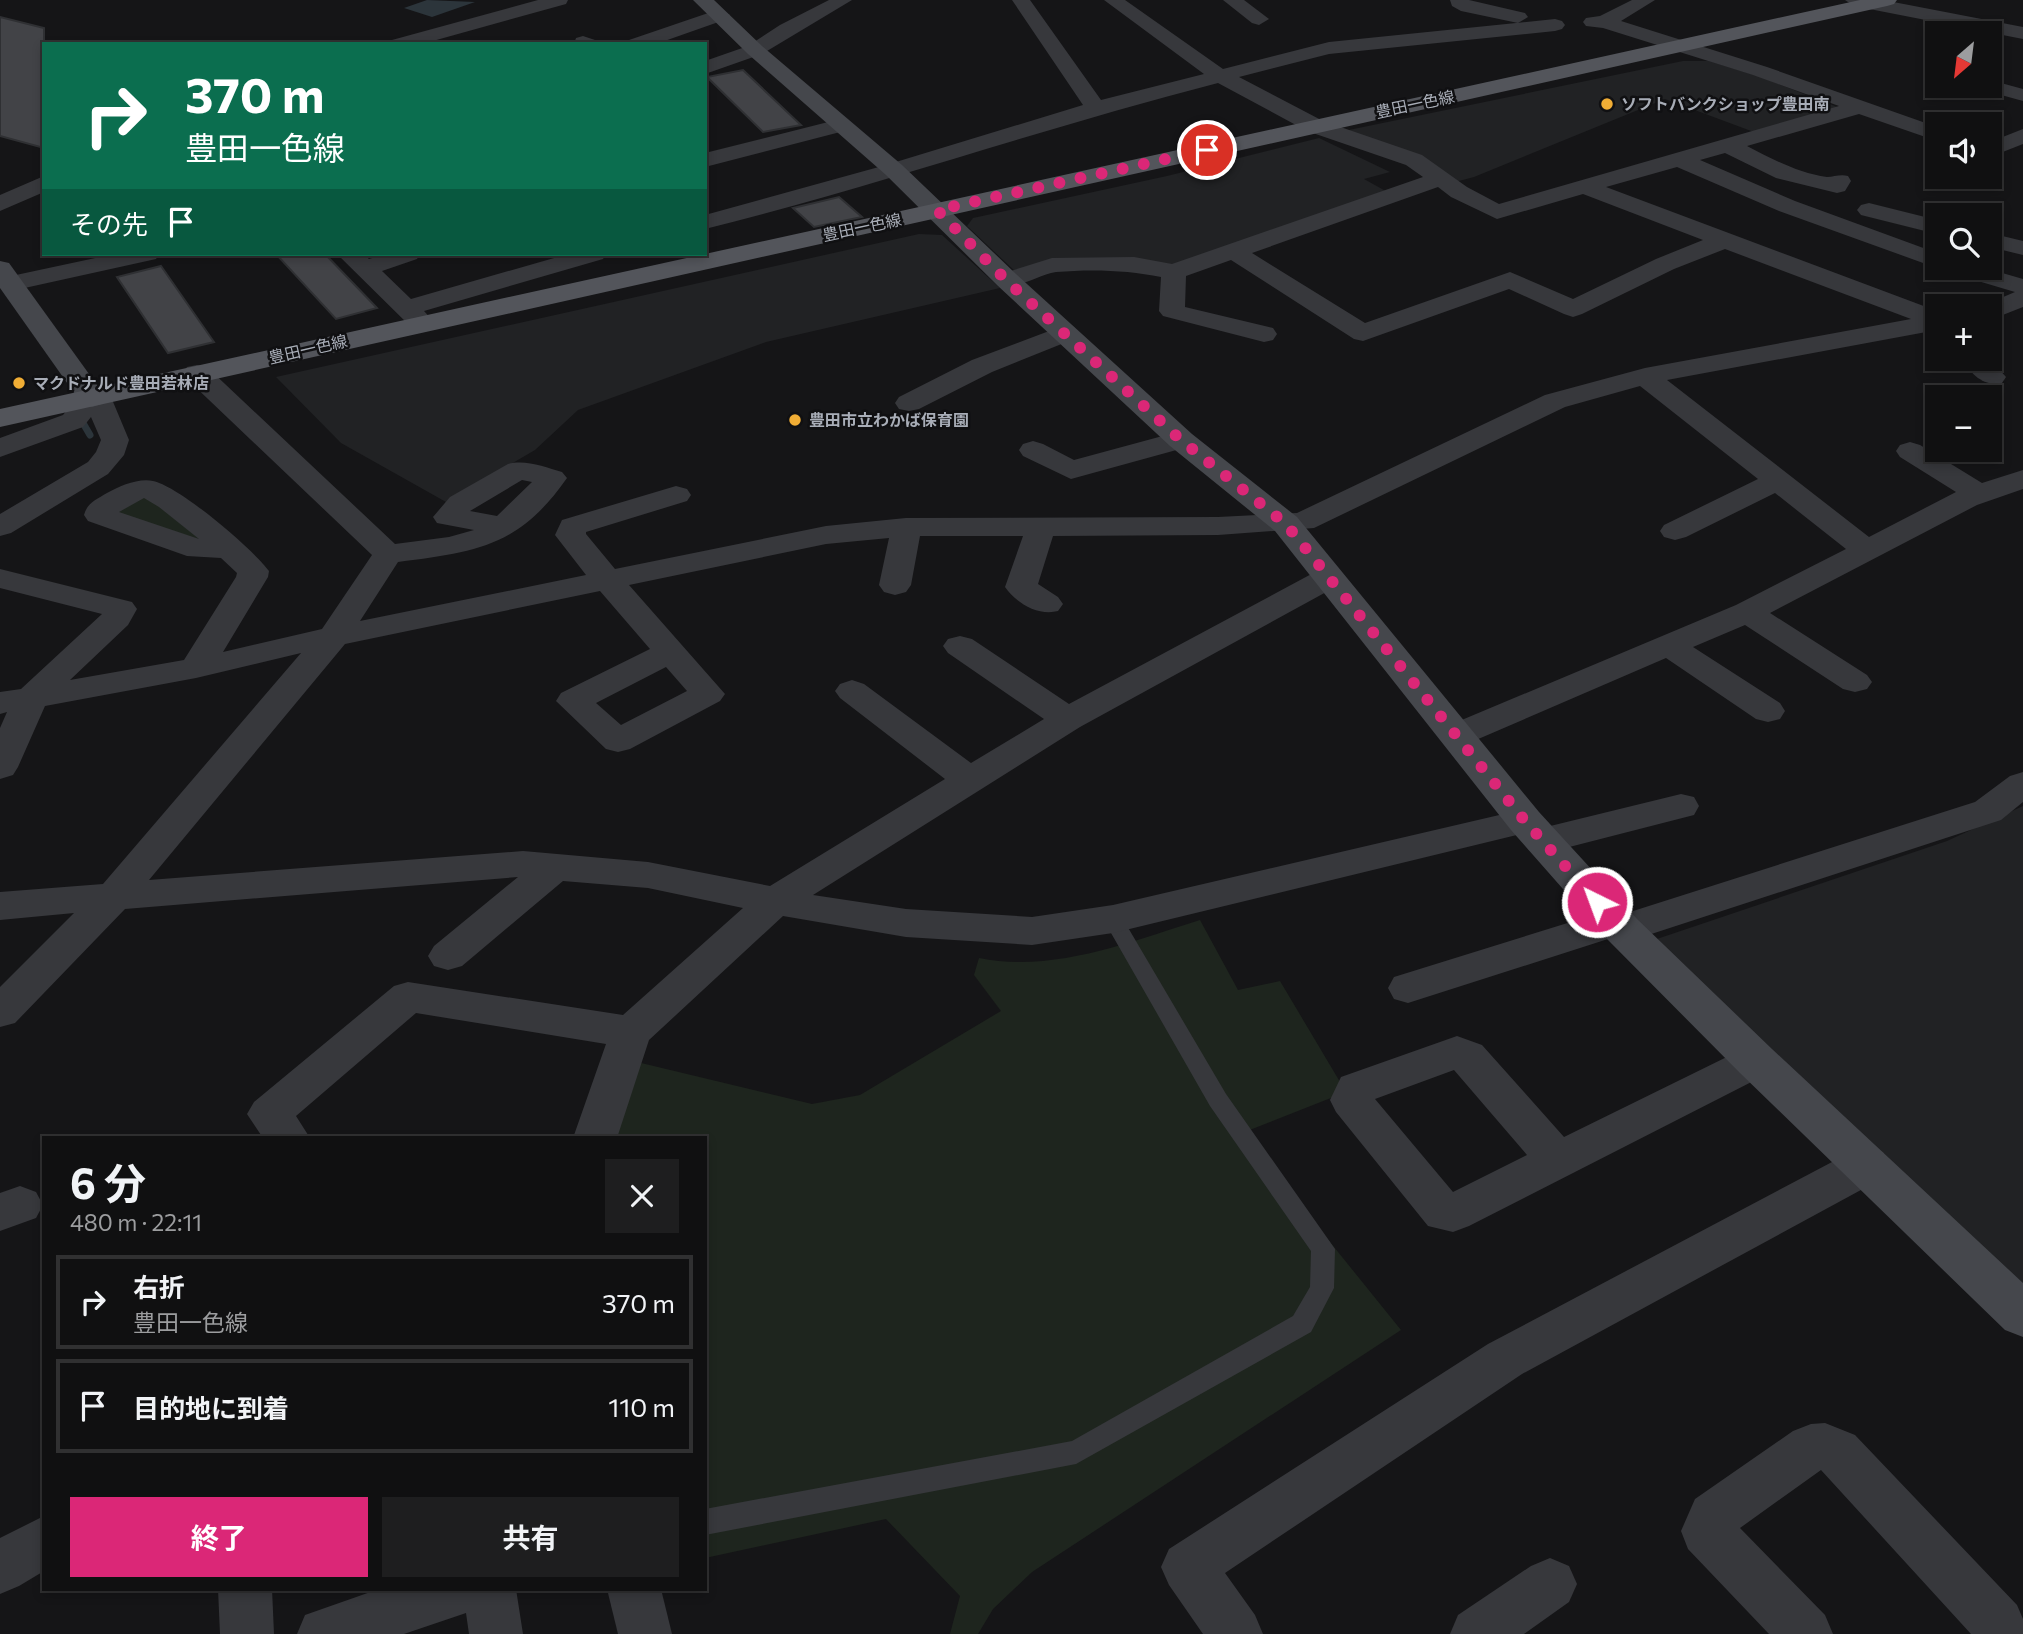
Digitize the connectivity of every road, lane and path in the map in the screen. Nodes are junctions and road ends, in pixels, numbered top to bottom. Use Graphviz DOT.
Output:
graph roads {
  1 [pos="559,0"];
  2 [pos="703,0"];
  3 [pos="843,0"];
  4 [pos="1021,0"];
  5 [pos="1113,0"];
  6 [pos="1232,0"];
  7 [pos="1459,0"];
  8 [pos="1646,0"];
  9 [pos="1871,1"];
  10 [pos="720,15"];
  11 [pos="1259,19"];
  12 [pos="1604,22"];
  13 [pos="1555,24"];
  14 [pos="2023,33"];
  15 [pos="406,42"];
  16 [pos="642,42"];
  17 [pos="1684,45"];
  18 [pos="755,51"];
  19 [pos="707,67"];
  20 [pos="1220,76"];
  21 [pos="2002,89"];
  22 [pos="2023,95"];
  23 [pos="1862,106"];
  24 [pos="1096,108"];
  25 [pos="840,125"];
  26 [pos="1315,126"];
  27 [pos="1925,130"];
  28 [pos="2023,136"];
  29 [pos="1726,145"];
  30 [pos="2002,146"];
  31 [pos="2002,157"];
  32 [pos="707,159"];
  33 [pos="1680,160"];
  34 [pos="2012,162"];
  35 [pos="894,170"];
  36 [pos="1440,179"];
  37 [pos="1840,181"];
  38 [pos="42,184"];
  39 [pos="1584,187"];
  40 [pos="0,204"];
  41 [pos="937,210"];
  42 [pos="1869,210"];
  43 [pos="1925,216"];
  44 [pos="707,221"];
  45 [pos="2002,222"];
  46 [pos="2023,227"];
  47 [pos="1723,241"];
  48 [pos="2002,243"];
  49 [pos="2023,248"];
  50 [pos="1234,252"];
  51 [pos="134,256"];
  52 [pos="394,256"];
  53 [pos="588,256"];
  54 [pos="1925,257"];
  55 [pos="358,261"];
  56 [pos="1174,272"];
  57 [pos="5,276"];
  58 [pos="2000,280"];
  59 [pos="1007,281"];
  60 [pos="2023,287"];
  61 [pos="2023,298"];
  62 [pos="2002,307"];
  63 [pos="414,315"];
  64 [pos="1925,317"];
  65 [pos="1925,323"];
  66 [pos="1065,333"];
  67 [pos="1264,334"];
  68 [pos="197,373"];
  69 [pos="1645,376"];
  70 [pos="94,397"];
  71 [pos="909,403"];
  72 [pos="0,418"];
  73 [pos="1181,440"];
  74 [pos="0,448"];
  75 [pos="1033,450"];
  76 [pos="1910,451"];
  77 [pos="2023,479"];
  78 [pos="1776,481"];
  79 [pos="1979,494"];
  80 [pos="677,495"];
  81 [pos="1286,524"];
  82 [pos="504,526"];
  83 [pos="0,527"];
  84 [pos="906,527"];
  85 [pos="1041,527"];
  86 [pos="1675,531"];
  87 [pos="229,549"];
  88 [pos="1868,551"];
  89 [pos="388,554"];
  90 [pos="0,578"];
  91 [pos="1328,578"];
  92 [pos="607,580"];
  93 [pos="895,584"];
  94 [pos="1047,604"];
  95 [pos="1747,612"];
  96 [pos="334,636"];
  97 [pos="1668,645"];
  98 [pos="960,646"];
  99 [pos="671,652"];
  100 [pos="196,668"];
  101 [pos="1856,682"];
  102 [pos="852,691"];
  103 [pos="16,700"];
  104 [pos="1768,712"];
  105 [pos="1068,719"];
  106 [pos="1457,735"];
  107 [pos="0,767"];
  108 [pos="969,780"];
  109 [pos="2023,784"];
  110 [pos="1681,806"];
  111 [pos="1534,831"];
  112 [pos="555,867"];
  113 [pos="112,899"];
  114 [pos="776,900"];
  115 [pos="0,906"];
  116 [pos="1113,919"];
  117 [pos="1619,926"];
  118 [pos="447,956"];
  119 [pos="1409,989"];
  120 [pos="0,1012"];
  121 [pos="631,1032"];
  122 [pos="1756,1061"];
  123 [pos="286,1136"];
  124 [pos="596,1136"];
  125 [pos="1557,1159"];
  126 [pos="1867,1165"];
  127 [pos="2023,1315"];
  128 [pos="707,1522"];
  129 [pos="42,1542"];
  130 [pos="0,1568"];
  131 [pos="1550,1584"];
  132 [pos="245,1591"];
  133 [pos="454,1591"];
  134 [pos="490,1591"];
  135 [pos="634,1591"];
  136 [pos="247,1634"];
  137 [pos="324,1634"];
  138 [pos="496,1634"];
  139 [pos="645,1634"];
  140 [pos="1237,1634"];
  141 [pos="1477,1634"];
  142 [pos="1806,1634"];
  143 [pos="2001,1634"];
  1 -- 15 [label="street"];
  2 -- 10 [label="street"];
  3 -- 18 [label="street"];
  4 -- 24 [label="street"];
  5 -- 20 [label="street"];
  6 -- 11 [label="street"];
  7 -- 13 [label="street"];
  8 -- 12 [label="street"];
  9 -- 14 [label="street"];
  9 -- 17 [label="main road, 豊田一色線"];
  10 -- 16 [label="street"];
  10 -- 18 [label="street"];
  12 -- 13 [label="street"];
  12 -- 17 [label="street"];
  13 -- 20 [label="street"];
  17 -- 23 [label="street"];
  17 -- 26 [label="main road, 豊田一色線"];
  18 -- 19 [label="street"];
  18 -- 25 [label="street"];
  20 -- 24 [label="street"];
  20 -- 26 [label="street"];
  21 -- 22 [label="street"];
  23 -- 27 [label="street"];
  23 -- 29 [label="street"];
  24 -- 35 [label="street"];
  25 -- 32 [label="street"];
  25 -- 35 [label="street"];
  26 -- 36 [label="street"];
  26 -- 41 [label="main road, 豊田一色線"];
  28 -- 30 [label="street"];
  29 -- 33 [label="street"];
  29 -- 37 [label="street"];
  31 -- 34 [label="street"];
  33 -- 39 [label="street"];
  33 -- 54 [label="street"];
  35 -- 41 [label="street"];
  35 -- 44 [label="street"];
  36 -- 39 [label="street"];
  36 -- 50 [label="street"];
  38 -- 40 [label="street"];
  39 -- 47 [label="street"];
  41 -- 59 [label="street"];
  41 -- 63 [label="main road, 豊田一色線"];
  42 -- 43 [label="street"];
  45 -- 46 [label="street"];
  47 -- 50 [label="street"];
  47 -- 64 [label="street"];
  48 -- 49 [label="street"];
  50 -- 56 [label="street"];
  51 -- 57 [label="street"];
  52 -- 55 [label="street"];
  53 -- 63 [label="street"];
  55 -- 63 [label="street"];
  56 -- 59 [label="street"];
  56 -- 67 [label="street"];
  57 -- 70 [label="street"];
  58 -- 60 [label="street"];
  59 -- 66 [label="street"];
  61 -- 62 [label="street"];
  63 -- 68 [label="main road, 豊田一色線"];
  65 -- 69 [label="street"];
  66 -- 71 [label="street"];
  66 -- 73 [label="street"];
  68 -- 70 [label="main road, 豊田一色線"];
  68 -- 89 [label="street"];
  69 -- 78 [label="street"];
  69 -- 81 [label="street"];
  70 -- 72 [label="main road, 豊田一色線"];
  70 -- 74 [label="street"];
  70 -- 83 [label="street"];
  73 -- 75 [label="street"];
  73 -- 81 [label="street"];
  76 -- 79 [label="street"];
  77 -- 79 [label="street"];
  78 -- 86 [label="street"];
  78 -- 88 [label="street"];
  79 -- 88 [label="street"];
  80 -- 92 [label="street"];
  81 -- 85 [label="street"];
  81 -- 91 [label="street"];
  82 -- 89 [label="street"];
  84 -- 85 [label="street"];
  84 -- 92 [label="street"];
  84 -- 93 [label="street"];
  85 -- 94 [label="street"];
  87 -- 100 [label="street"];
  88 -- 95 [label="street"];
  89 -- 96 [label="street"];
  90 -- 103 [label="street"];
  91 -- 105 [label="street"];
  91 -- 106 [label="street"];
  92 -- 96 [label="street"];
  92 -- 99 [label="street"];
  95 -- 97 [label="street"];
  95 -- 101 [label="street"];
  96 -- 100 [label="street"];
  96 -- 113 [label="street"];
  97 -- 104 [label="street"];
  97 -- 106 [label="street"];
  98 -- 105 [label="street"];
  100 -- 103 [label="street"];
  102 -- 108 [label="street"];
  103 -- 107 [label="street"];
  105 -- 108 [label="street"];
  106 -- 111 [label="street"];
  108 -- 114 [label="street"];
  109 -- 117 [label="street"];
  110 -- 111 [label="street"];
  111 -- 116 [label="street"];
  111 -- 117 [label="street"];
  112 -- 113 [label="street"];
  112 -- 114 [label="street"];
  112 -- 118 [label="street"];
  113 -- 115 [label="street"];
  113 -- 120 [label="street"];
  114 -- 116 [label="street"];
  114 -- 121 [label="street"];
  116 -- 128 [label="lane"];
  117 -- 119 [label="street"];
  117 -- 122 [label="street"];
  121 -- 123 [label="street"];
  121 -- 124 [label="street"];
  122 -- 125 [label="street"];
  122 -- 126 [label="street"];
  126 -- 127 [label="street"];
  126 -- 140 [label="street"];
  129 -- 130 [label="street"];
  131 -- 141 [label="street"];
  132 -- 136 [label="street"];
  133 -- 137 [label="street"];
  134 -- 138 [label="street"];
  135 -- 139 [label="street"];
  142 -- 143 [label="street"];
}
